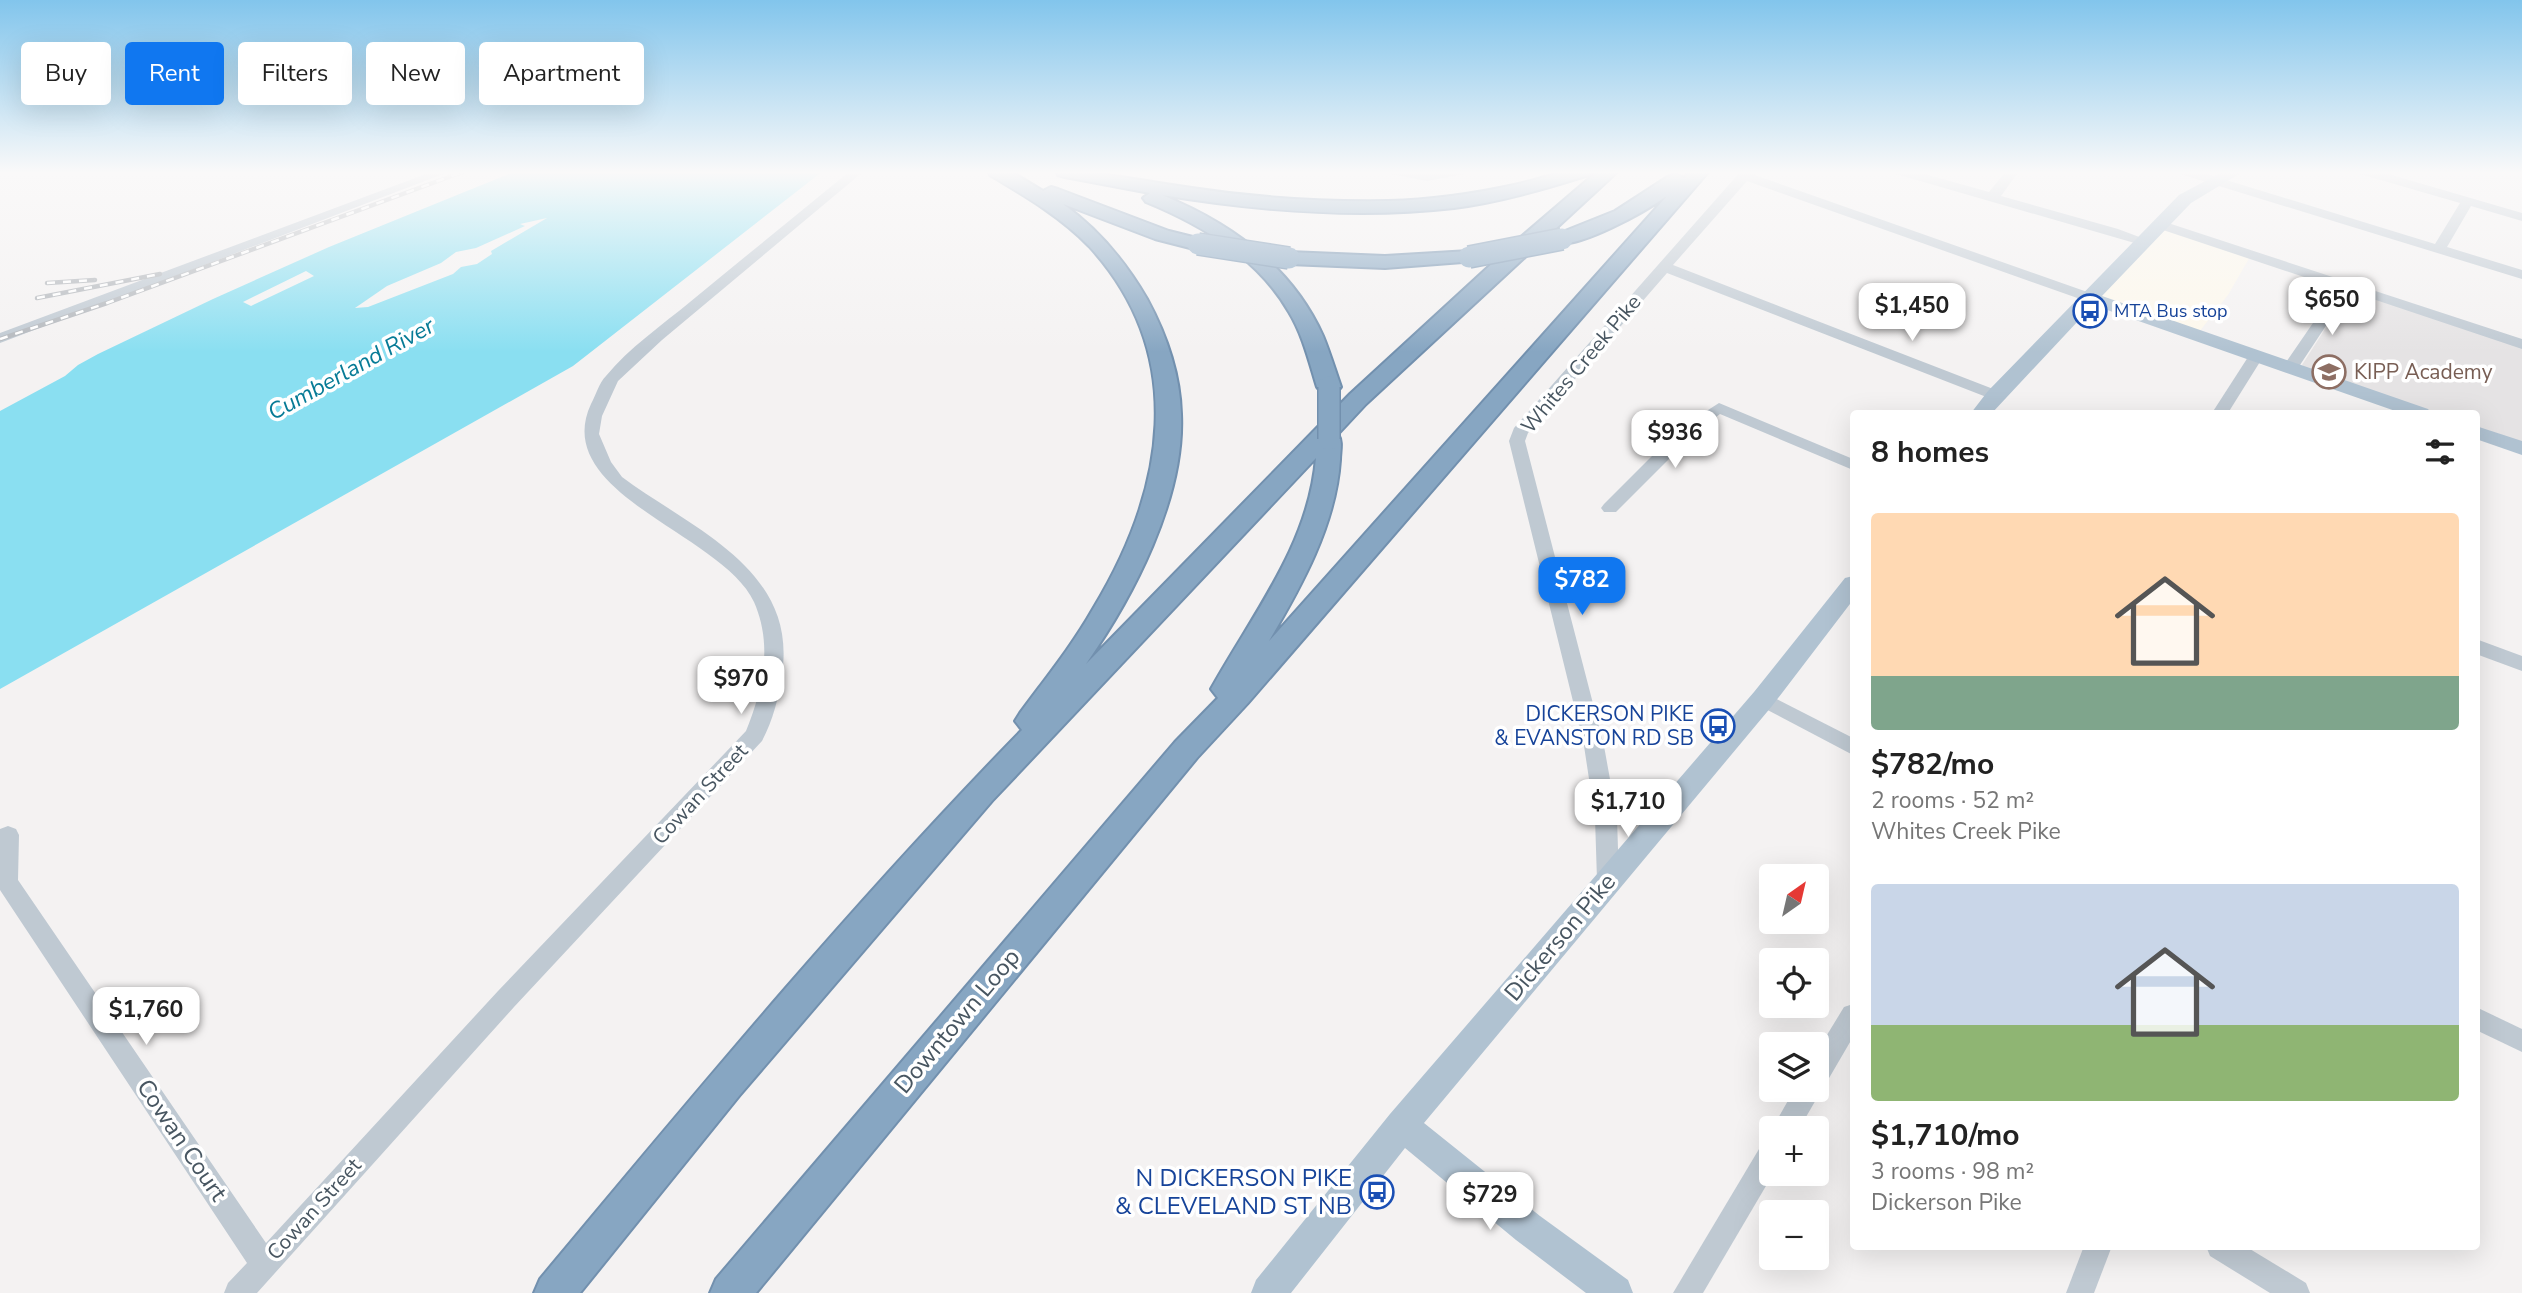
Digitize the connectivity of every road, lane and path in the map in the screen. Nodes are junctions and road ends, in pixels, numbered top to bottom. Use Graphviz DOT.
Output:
graph roads {
  1 [pos="284,231"];
  2 [pos="785,231"];
  3 [pos="1085,231"];
  4 [pos="1151,231"];
  5 [pos="1216,231"];
  6 [pos="1539,231"];
  7 [pos="1583,231"];
  8 [pos="1647,231"];
  9 [pos="1695,231"];
  10 [pos="1906,231"];
  11 [pos="2113,231"];
  12 [pos="2152,231"];
  13 [pos="2181,231"];
  14 [pos="2382,231"];
  15 [pos="2450,231"];
  16 [pos="2143,241"];
  17 [pos="2439,249"];
  18 [pos="1665,267"];
  19 [pos="2522,275"];
  20 [pos="2345,286"];
  21 [pos="2088,297"];
  22 [pos="0,338"];
  23 [pos="2522,344"];
  24 [pos="2255,357"];
  25 [pos="2290,368"];
  26 [pos="1995,395"];
  27 [pos="1719,408"];
  28 [pos="1984,410"];
  29 [pos="2222,410"];
  30 [pos="2412,410"];
  31 [pos="2480,433"];
  32 [pos="2522,448"];
  33 [pos="1850,465"];
  34 [pos="1610,508"];
  35 [pos="1850,588"];
  36 [pos="2480,648"];
  37 [pos="2522,664"];
  38 [pos="1763,699"];
  39 [pos="1850,745"];
  40 [pos="1186,750"];
  41 [pos="981,792"];
  42 [pos="8,835"];
  43 [pos="1608,880"];
  44 [pos="1850,1020"];
  45 [pos="2480,1020"];
  46 [pos="2522,1041"];
  47 [pos="1829,1055"];
  48 [pos="1402,1125"];
  49 [pos="1759,1173"];
  50 [pos="2096,1250"];
  51 [pos="2226,1250"];
  52 [pos="264,1264"];
  53 [pos="238,1293"];
  54 [pos="554,1293"];
  55 [pos="730,1293"];
  56 [pos="1269,1293"];
  57 [pos="1615,1293"];
  58 [pos="1687,1293"];
  59 [pos="2080,1293"];
  60 [pos="2296,1293"];
  1 -- 22 [label="street"];
  2 -- 52 [label="street, Cowan Street"];
  3 -- 41 [label="highway"];
  4 -- 7 [label="highway, bridge"];
  5 -- 40 [label="highway, bridge"];
  6 -- 41 [label="highway"];
  8 -- 40 [label="highway"];
  9 -- 18 [label="street, Whites Creek Pike"];
  10 -- 21 [label="street"];
  11 -- 16 [label="street"];
  12 -- 16 [label="main road"];
  13 -- 20 [label="street"];
  14 -- 17 [label="street"];
  15 -- 17 [label="street"];
  16 -- 21 [label="main road"];
  17 -- 19 [label="street"];
  18 -- 26 [label="street"];
  18 -- 43 [label="street, Whites Creek Pike"];
  20 -- 23 [label="street"];
  20 -- 25 [label="street"];
  21 -- 24 [label="main road"];
  21 -- 26 [label="main road"];
  24 -- 25 [label="main road"];
  24 -- 29 [label="street"];
  25 -- 30 [label="main road"];
  26 -- 28 [label="main road"];
  27 -- 33 [label="street"];
  27 -- 34 [label="street"];
  31 -- 32 [label="main road"];
  35 -- 38 [label="main road, Dickerson Pike"];
  36 -- 37 [label="street"];
  38 -- 39 [label="street"];
  38 -- 43 [label="main road, Dickerson Pike"];
  40 -- 55 [label="highway, Downtown Loop"];
  41 -- 54 [label="highway"];
  42 -- 52 [label="street, Cowan Court"];
  43 -- 48 [label="main road, Dickerson Pike"];
  44 -- 47 [label="street"];
  45 -- 46 [label="street"];
  48 -- 56 [label="main road, Dickerson Pike"];
  48 -- 57 [label="main road"];
  49 -- 58 [label="street"];
  50 -- 59 [label="street"];
  51 -- 60 [label="street"];
  52 -- 53 [label="street, Cowan Street"];
}
